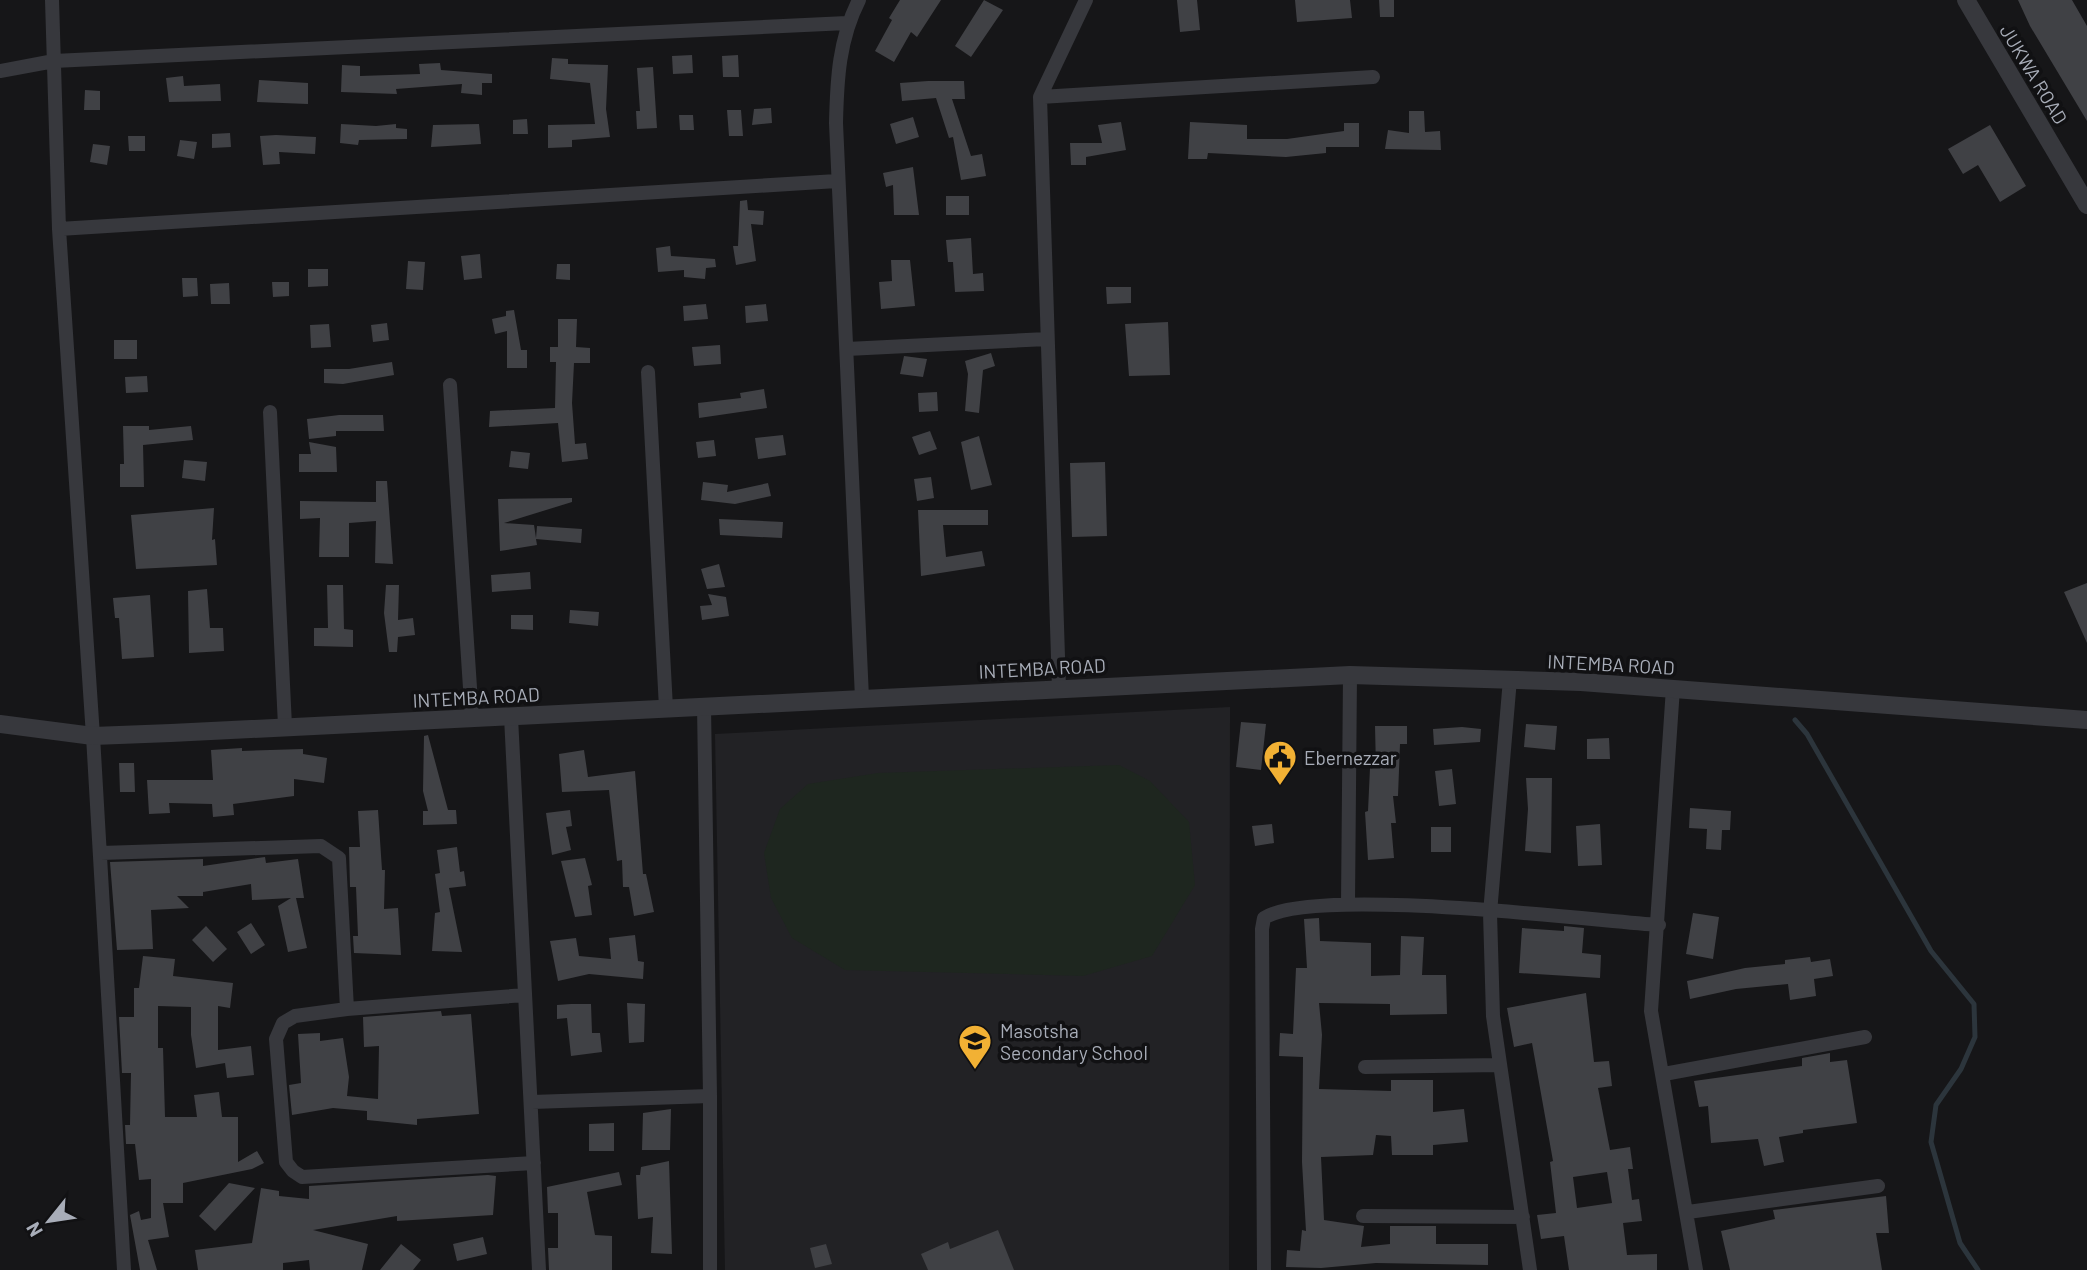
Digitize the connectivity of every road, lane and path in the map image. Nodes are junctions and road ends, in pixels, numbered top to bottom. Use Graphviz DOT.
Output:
graph roads {
  1 [pos="52,0"];
  2 [pos="859,0"];
  3 [pos="1086,0"];
  4 [pos="1966,0"];
  5 [pos="848,23"];
  6 [pos="54,61"];
  7 [pos="0,71"];
  8 [pos="1373,78"];
  9 [pos="1040,97"];
  10 [pos="837,181"];
  11 [pos="2087,205"];
  12 [pos="59,229"];
  13 [pos="1047,339"];
  14 [pos="847,349"];
  15 [pos="648,372"];
  16 [pos="450,385"];
  17 [pos="270,412"];
  18 [pos="1350,675"];
  19 [pos="1510,679"];
  20 [pos="1059,688"];
  21 [pos="1673,688"];
  22 [pos="862,698"];
  23 [pos="704,706"];
  24 [pos="666,708"];
  25 [pos="511,717"];
  26 [pos="472,719"];
  27 [pos="2087,720"];
  28 [pos="0,724"];
  29 [pos="285,726"];
  30 [pos="93,736"];
  31 [pos="101,853"];
  32 [pos="1348,903"];
  33 [pos="1490,913"];
  34 [pos="1659,925"];
  35 [pos="525,995"];
  36 [pos="347,1009"];
  37 [pos="1866,1037"];
  38 [pos="1500,1065"];
  39 [pos="1365,1067"];
  40 [pos="1664,1074"];
  41 [pos="710,1096"];
  42 [pos="532,1102"];
  43 [pos="534,1163"];
  44 [pos="1878,1186"];
  45 [pos="1688,1212"];
  46 [pos="1363,1216"];
  47 [pos="1523,1217"];
  48 [pos="124,1270"];
  49 [pos="539,1270"];
  50 [pos="710,1270"];
  51 [pos="1264,1270"];
  52 [pos="1530,1270"];
  53 [pos="1696,1270"];
  1 -- 6 [label="street"];
  2 -- 5 [label="street"];
  3 -- 9 [label="street"];
  4 -- 11 [label="street, JUKWA ROAD"];
  5 -- 6 [label="street"];
  5 -- 10 [label="street"];
  6 -- 7 [label="street"];
  6 -- 12 [label="street"];
  8 -- 9 [label="street"];
  9 -- 13 [label="street"];
  10 -- 12 [label="street"];
  10 -- 14 [label="street"];
  12 -- 30 [label="street"];
  13 -- 14 [label="street"];
  13 -- 20 [label="street"];
  14 -- 22 [label="street"];
  15 -- 24 [label="street"];
  16 -- 26 [label="street"];
  17 -- 29 [label="street"];
  18 -- 19 [label="street, INTEMBA ROAD"];
  18 -- 20 [label="street, INTEMBA ROAD"];
  18 -- 32 [label="street"];
  19 -- 21 [label="street, INTEMBA ROAD"];
  19 -- 33 [label="street"];
  20 -- 22 [label="street, INTEMBA ROAD"];
  21 -- 27 [label="street, INTEMBA ROAD"];
  21 -- 34 [label="street"];
  22 -- 23 [label="street, INTEMBA ROAD"];
  23 -- 24 [label="street, INTEMBA ROAD"];
  23 -- 41 [label="street"];
  24 -- 25 [label="street, INTEMBA ROAD"];
  25 -- 26 [label="street, INTEMBA ROAD"];
  25 -- 35 [label="street"];
  26 -- 29 [label="street, INTEMBA ROAD"];
  28 -- 30 [label="street, INTEMBA ROAD"];
  29 -- 30 [label="street, INTEMBA ROAD"];
  30 -- 31 [label="street"];
  31 -- 36 [label="street"];
  31 -- 48 [label="street"];
  32 -- 33 [label="street"];
  32 -- 51 [label="street"];
  33 -- 34 [label="street"];
  33 -- 38 [label="street"];
  34 -- 40 [label="street"];
  35 -- 36 [label="street"];
  35 -- 42 [label="street"];
  36 -- 43 [label="street"];
  37 -- 40 [label="street"];
  38 -- 39 [label="street"];
  38 -- 47 [label="street"];
  40 -- 45 [label="street"];
  41 -- 42 [label="street"];
  41 -- 50 [label="street"];
  42 -- 43 [label="street"];
  43 -- 49 [label="street"];
  44 -- 45 [label="street"];
  45 -- 53 [label="street"];
  46 -- 47 [label="street"];
  47 -- 52 [label="street"];
}
